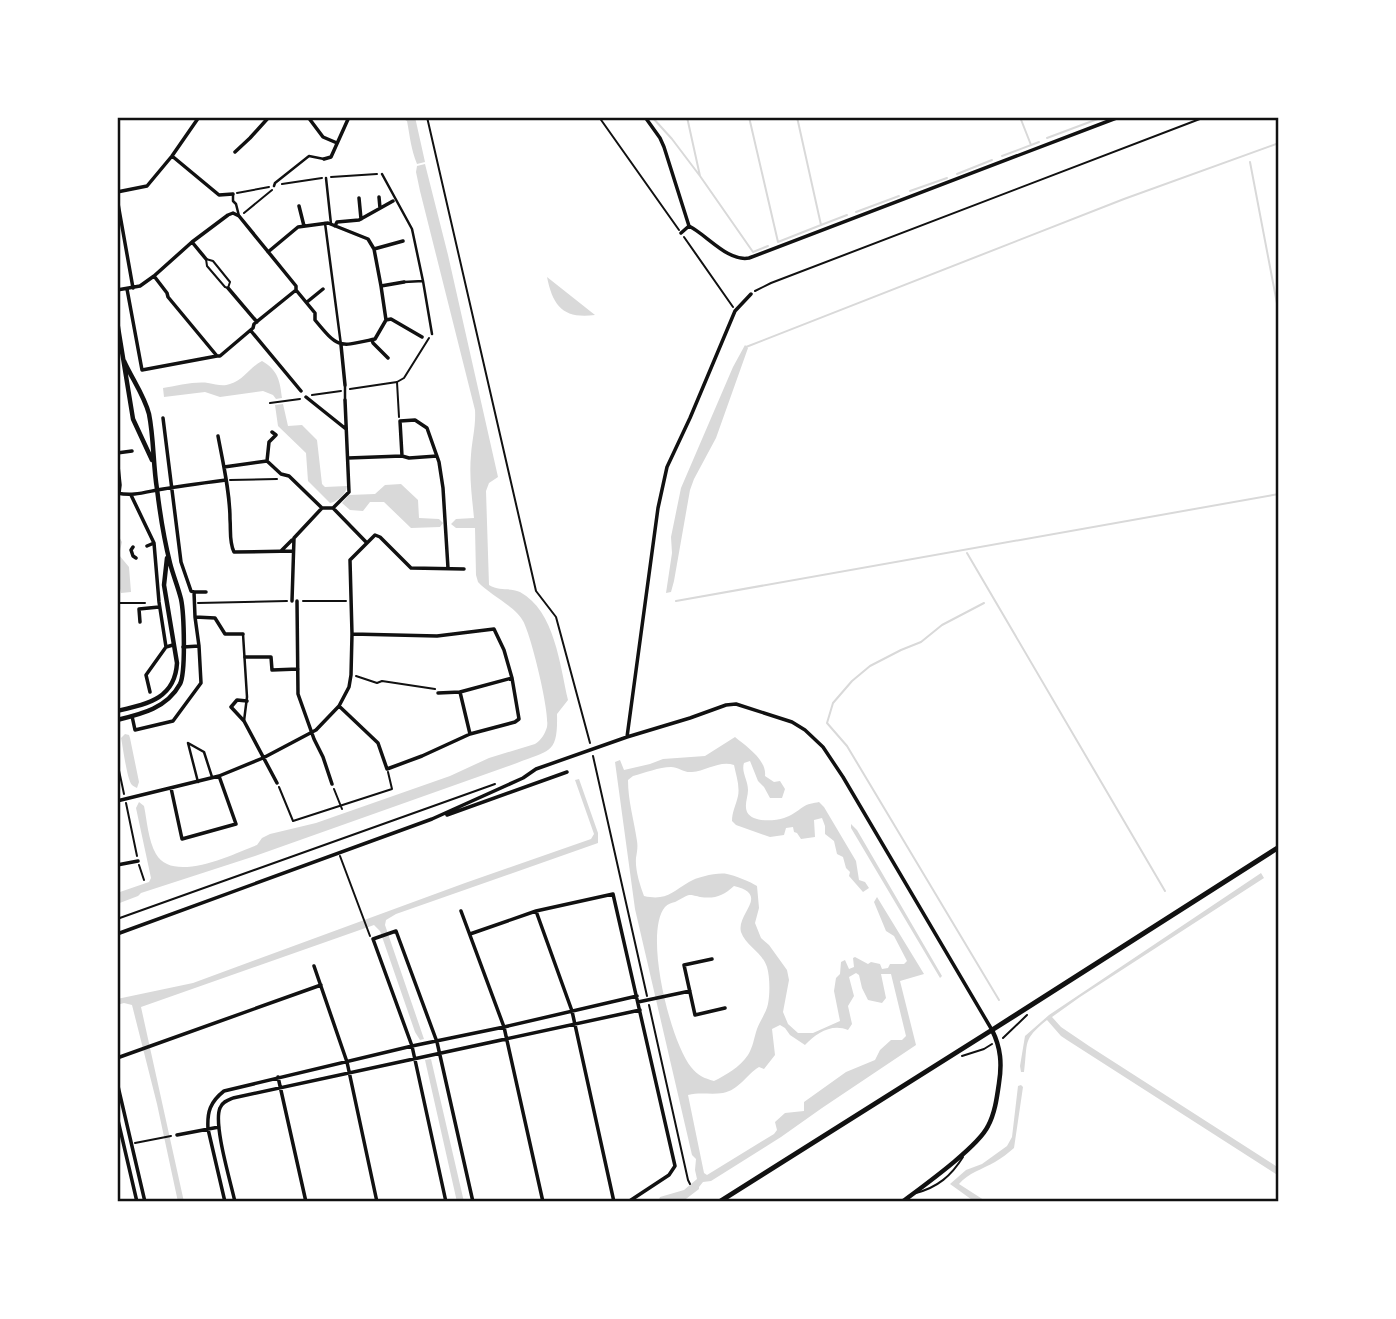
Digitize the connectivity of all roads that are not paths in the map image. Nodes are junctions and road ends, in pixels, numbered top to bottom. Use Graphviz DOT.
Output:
graph roads {
  1 [pos="200,117"];
  2 [pos="269,117"];
  3 [pos="308,117"];
  4 [pos="349,117"];
  5 [pos="645,117"];
  6 [pos="1119,117"];
  7 [pos="337,143"];
  8 [pos="234,152"];
  9 [pos="172,156"];
  10 [pos="324,159"];
  11 [pos="382,174"];
  12 [pos="325,176"];
  13 [pos="274,186"];
  14 [pos="117,192"];
  15 [pos="233,194"];
  16 [pos="379,197"];
  17 [pos="117,198"];
  18 [pos="359,198"];
  19 [pos="395,201"];
  20 [pos="299,206"];
  21 [pos="380,208"];
  22 [pos="239,216"];
  23 [pos="361,219"];
  24 [pos="325,223"];
  25 [pos="333,225"];
  26 [pos="304,226"];
  27 [pos="689,226"];
  28 [pos="681,233"];
  29 [pos="403,241"];
  30 [pos="192,242"];
  31 [pos="374,249"];
  32 [pos="268,252"];
  33 [pos="206,259"];
  34 [pos="154,276"];
  35 [pos="424,281"];
  36 [pos="404,282"];
  37 [pos="381,286"];
  38 [pos="133,288"];
  39 [pos="228,288"];
  40 [pos="127,289"];
  41 [pos="323,289"];
  42 [pos="117,290"];
  43 [pos="296,290"];
  44 [pos="751,294"];
  45 [pos="307,302"];
  46 [pos="386,320"];
  47 [pos="117,321"];
  48 [pos="257,322"];
  49 [pos="251,330"];
  50 [pos="432,334"];
  51 [pos="425,338"];
  52 [pos="372,340"];
  53 [pos="341,345"];
  54 [pos="217,356"];
  55 [pos="388,358"];
  56 [pos="121,361"];
  57 [pos="345,385"];
  58 [pos="301,391"];
  59 [pos="306,397"];
  60 [pos="345,400"];
  61 [pos="163,418"];
  62 [pos="346,429"];
  63 [pos="272,432"];
  64 [pos="218,436"];
  65 [pos="132,451"];
  66 [pos="117,455"];
  67 [pos="402,456"];
  68 [pos="437,456"];
  69 [pos="348,458"];
  70 [pos="267,461"];
  71 [pos="154,464"];
  72 [pos="224,467"];
  73 [pos="226,480"];
  74 [pos="172,488"];
  75 [pos="157,490"];
  76 [pos="118,493"];
  77 [pos="131,495"];
  78 [pos="322,508"];
  79 [pos="333,508"];
  80 [pos="294,538"];
  81 [pos="154,543"];
  82 [pos="367,543"];
  83 [pos="147,546"];
  84 [pos="133,547"];
  85 [pos="138,550"];
  86 [pos="281,551"];
  87 [pos="293,551"];
  88 [pos="168,553"];
  89 [pos="132,554"];
  90 [pos="136,558"];
  91 [pos="448,568"];
  92 [pos="464,569"];
  93 [pos="194,592"];
  94 [pos="206,592"];
  95 [pos="160,605"];
  96 [pos="195,617"];
  97 [pos="140,622"];
  98 [pos="243,634"];
  99 [pos="352,634"];
  100 [pos="173,645"];
  101 [pos="198,646"];
  102 [pos="166,647"];
  103 [pos="183,647"];
  104 [pos="245,657"];
  105 [pos="298,670"];
  106 [pos="512,678"];
  107 [pos="150,692"];
  108 [pos="460,692"];
  109 [pos="438,693"];
  110 [pos="247,701"];
  111 [pos="339,706"];
  112 [pos="117,712"];
  113 [pos="132,716"];
  114 [pos="117,720"];
  115 [pos="244,721"];
  116 [pos="313,732"];
  117 [pos="470,734"];
  118 [pos="627,737"];
  119 [pos="263,758"];
  120 [pos="567,772"];
  121 [pos="219,776"];
  122 [pos="212,778"];
  123 [pos="198,782"];
  124 [pos="277,783"];
  125 [pos="332,784"];
  126 [pos="171,788"];
  127 [pos="117,800"];
  128 [pos="432,819"];
  129 [pos="1279,847"];
  130 [pos="138,861"];
  131 [pos="117,865"];
  132 [pos="461,911"];
  133 [pos="536,911"];
  134 [pos="117,934"];
  135 [pos="470,934"];
  136 [pos="712,959"];
  137 [pos="314,966"];
  138 [pos="321,985"];
  139 [pos="690,991"];
  140 [pos="637,996"];
  141 [pos="638,1002"];
  142 [pos="725,1008"];
  143 [pos="640,1010"];
  144 [pos="572,1011"];
  145 [pos="573,1023"];
  146 [pos="504,1027"];
  147 [pos="992,1030"];
  148 [pos="507,1039"];
  149 [pos="437,1042"];
  150 [pos="412,1046"];
  151 [pos="440,1054"];
  152 [pos="117,1058"];
  153 [pos="415,1059"];
  154 [pos="347,1062"];
  155 [pos="348,1071"];
  156 [pos="278,1077"];
  157 [pos="117,1082"];
  158 [pos="280,1086"];
  159 [pos="117,1116"];
  160 [pos="219,1127"];
  161 [pos="208,1129"];
  162 [pos="174,1135"];
  163 [pos="968,1149"];
  164 [pos="912,1194"];
  165 [pos="136,1202"];
  166 [pos="145,1202"];
  167 [pos="225,1202"];
  168 [pos="235,1202"];
  169 [pos="306,1202"];
  170 [pos="377,1202"];
  171 [pos="446,1202"];
  172 [pos="473,1202"];
  173 [pos="543,1202"];
  174 [pos="614,1202"];
  175 [pos="628,1202"];
  176 [pos="719,1202"];
  177 [pos="902,1202"];
  1 -- 9 [label="street"];
  2 -- 8 [label="street"];
  3 -- 7 [label="street"];
  4 -- 7 [label="street"];
  5 -- 27 [label="street"];
  6 -- 27 [label="street"];
  7 -- 10 [label="street"];
  9 -- 14 [label="street"];
  9 -- 15 [label="street"];
  10 -- 13 [label="street"];
  11 -- 19 [label="street"];
  12 -- 25 [label="street"];
  15 -- 22 [label="street"];
  16 -- 21 [label="street"];
  17 -- 38 [label="street"];
  18 -- 23 [label="street"];
  19 -- 21 [label="street"];
  19 -- 35 [label="street"];
  20 -- 26 [label="street"];
  21 -- 23 [label="street"];
  22 -- 30 [label="street"];
  22 -- 32 [label="street"];
  23 -- 25 [label="street"];
  24 -- 25 [label="street"];
  24 -- 26 [label="street"];
  24 -- 53 [label="street"];
  25 -- 31 [label="street"];
  26 -- 32 [label="street"];
  27 -- 28 [label="street"];
  29 -- 31 [label="street"];
  30 -- 33 [label="street"];
  30 -- 34 [label="street"];
  31 -- 37 [label="street"];
  32 -- 43 [label="street"];
  34 -- 38 [label="street"];
  34 -- 54 [label="street"];
  35 -- 36 [label="street"];
  35 -- 50 [label="street"];
  36 -- 37 [label="street"];
  37 -- 46 [label="street"];
  38 -- 40 [label="street"];
  39 -- 48 [label="street"];
  40 -- 42 [label="street"];
  40 -- 54 [label="street"];
  41 -- 45 [label="street"];
  43 -- 45 [label="street"];
  43 -- 48 [label="street"];
  44 -- 118 [label="street"];
  45 -- 53 [label="street"];
  46 -- 51 [label="street"];
  46 -- 52 [label="street"];
  47 -- 56 [label="street"];
  48 -- 49 [label="street"];
  49 -- 54 [label="street"];
  49 -- 58 [label="street"];
  52 -- 53 [label="street"];
  52 -- 55 [label="street"];
  53 -- 57 [label="street"];
  56 -- 71 [label="street"];
  56 -- 71 [label="street"];
  57 -- 60 [label="street"];
  58 -- 59 [label="street"];
  59 -- 62 [label="street"];
  60 -- 62 [label="street"];
  61 -- 74 [label="street"];
  62 -- 69 [label="street"];
  63 -- 70 [label="street"];
  64 -- 72 [label="street"];
  65 -- 66 [label="street"];
  66 -- 76 [label="street"];
  67 -- 68 [label="street"];
  67 -- 68 [label="street"];
  67 -- 69 [label="street"];
  68 -- 91 [label="street"];
  69 -- 79 [label="street"];
  70 -- 72 [label="street"];
  70 -- 78 [label="street"];
  71 -- 75 [label="street"];
  72 -- 73 [label="street"];
  73 -- 74 [label="street"];
  73 -- 86 [label="street"];
  74 -- 75 [label="street"];
  74 -- 93 [label="street"];
  75 -- 77 [label="street"];
  75 -- 88 [label="street"];
  76 -- 77 [label="street"];
  77 -- 81 [label="street"];
  78 -- 79 [label="street"];
  78 -- 80 [label="street"];
  79 -- 82 [label="street"];
  80 -- 86 [label="street"];
  80 -- 87 [label="street"];
  81 -- 83 [label="street"];
  81 -- 95 [label="street"];
  82 -- 91 [label="street"];
  82 -- 99 [label="street"];
  84 -- 89 [label="street"];
  85 -- 89 [label="street"];
  86 -- 87 [label="street"];
  87 -- 105 [label="street"];
  88 -- 100 [label="street"];
  88 -- 103 [label="street"];
  89 -- 90 [label="street"];
  91 -- 92 [label="street"];
  93 -- 94 [label="street"];
  93 -- 96 [label="street"];
  95 -- 97 [label="street"];
  95 -- 102 [label="street"];
  96 -- 98 [label="street"];
  96 -- 101 [label="street"];
  98 -- 104 [label="street"];
  99 -- 106 [label="street"];
  99 -- 111 [label="street"];
  100 -- 102 [label="street"];
  100 -- 112 [label="street"];
  101 -- 103 [label="street"];
  101 -- 113 [label="street"];
  102 -- 107 [label="street"];
  103 -- 113 [label="street"];
  104 -- 105 [label="street"];
  104 -- 110 [label="street"];
  105 -- 116 [label="street"];
  106 -- 108 [label="street"];
  106 -- 117 [label="street"];
  108 -- 109 [label="street"];
  108 -- 117 [label="street"];
  110 -- 115 [label="street"];
  110 -- 115 [label="street"];
  111 -- 116 [label="street"];
  111 -- 117 [label="street"];
  113 -- 114 [label="street"];
  115 -- 119 [label="street"];
  116 -- 119 [label="street"];
  116 -- 125 [label="street"];
  118 -- 128 [label="street"];
  118 -- 147 [label="street"];
  119 -- 121 [label="street"];
  119 -- 124 [label="street"];
  120 -- 128 [label="street"];
  121 -- 122 [label="street"];
  121 -- 126 [label="street"];
  122 -- 123 [label="street"];
  122 -- 123 [label="street"];
  123 -- 126 [label="street"];
  126 -- 127 [label="street"];
  128 -- 134 [label="street"];
  129 -- 147 [label="main road"];
  130 -- 131 [label="street"];
  132 -- 135 [label="street"];
  133 -- 135 [label="street"];
  133 -- 140 [label="street"];
  133 -- 144 [label="street"];
  135 -- 146 [label="street"];
  136 -- 139 [label="street"];
  137 -- 138 [label="street"];
  138 -- 152 [label="street"];
  138 -- 154 [label="street"];
  139 -- 141 [label="street"];
  139 -- 142 [label="street"];
  140 -- 141 [label="street"];
  140 -- 144 [label="street"];
  141 -- 143 [label="street"];
  143 -- 145 [label="street"];
  143 -- 175 [label="street"];
  144 -- 145 [label="street"];
  144 -- 146 [label="street"];
  145 -- 148 [label="street"];
  145 -- 174 [label="street"];
  146 -- 148 [label="street"];
  146 -- 149 [label="street"];
  147 -- 163 [label="street"];
  147 -- 176 [label="main road"];
  148 -- 151 [label="street"];
  148 -- 173 [label="street"];
  149 -- 150 [label="street"];
  149 -- 150 [label="street"];
  149 -- 151 [label="street"];
  150 -- 153 [label="street"];
  150 -- 154 [label="street"];
  151 -- 153 [label="street"];
  151 -- 172 [label="street"];
  153 -- 155 [label="street"];
  153 -- 171 [label="street"];
  154 -- 155 [label="street"];
  154 -- 156 [label="street"];
  155 -- 158 [label="street"];
  155 -- 170 [label="street"];
  156 -- 158 [label="street"];
  156 -- 161 [label="street"];
  157 -- 166 [label="street"];
  158 -- 160 [label="street"];
  158 -- 169 [label="street"];
  159 -- 165 [label="street"];
  160 -- 161 [label="street"];
  160 -- 168 [label="street"];
  161 -- 162 [label="street"];
  161 -- 167 [label="street"];
  163 -- 164 [label="street"];
  163 -- 164 [label="lane"];
  164 -- 177 [label="street"];
}
